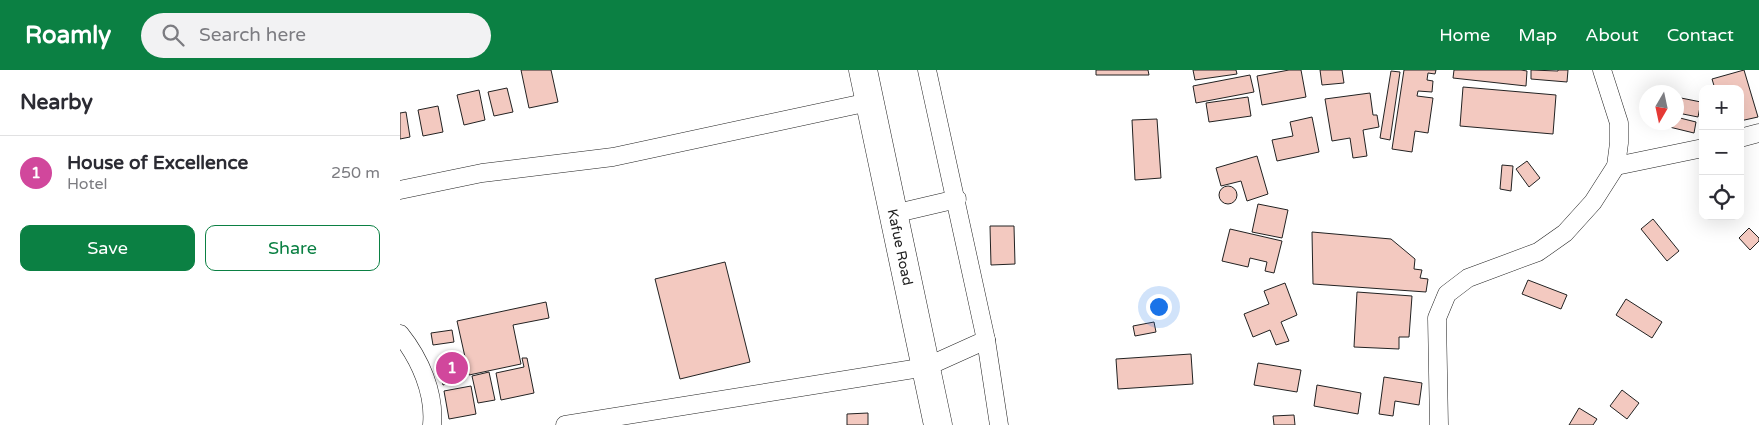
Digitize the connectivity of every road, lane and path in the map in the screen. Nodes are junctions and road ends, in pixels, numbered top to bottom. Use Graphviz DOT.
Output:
graph roads {
  1 [pos="863,70"];
  2 [pos="927,70"];
  3 [pos="1602,70"];
  4 [pos="869,102"];
  5 [pos="1759,134"];
  6 [pos="1744,137"];
  7 [pos="1699,149"];
  8 [pos="1616,166"];
  9 [pos="400,190"];
  10 [pos="957,199"];
  11 [pos="893,214"];
  12 [pos="400,334"];
  13 [pos="986,340"];
  14 [pos="926,367"];
  15 [pos="626,420"];
  16 [pos="432,425"];
  17 [pos="564,425"];
  18 [pos="938,425"];
  19 [pos="999,425"];
  20 [pos="1439,425"];
  1 -- 4 [label="highway, Kafue Road"];
  2 -- 10 [label="street"];
  3 -- 8 [label="street"];
  4 -- 9 [label="street"];
  4 -- 11 [label="highway, Kafue Road"];
  5 -- 6 [label="street"];
  7 -- 8 [label="street"];
  8 -- 20 [label="street"];
  10 -- 11 [label="street"];
  10 -- 13 [label="street"];
  11 -- 14 [label="highway, Kafue Road"];
  12 -- 16 [label="street"];
  13 -- 14 [label="street"];
  13 -- 19 [label="street"];
  14 -- 15 [label="street"];
  14 -- 18 [label="highway, Kafue Road"];
  15 -- 17 [label="street"];
}
